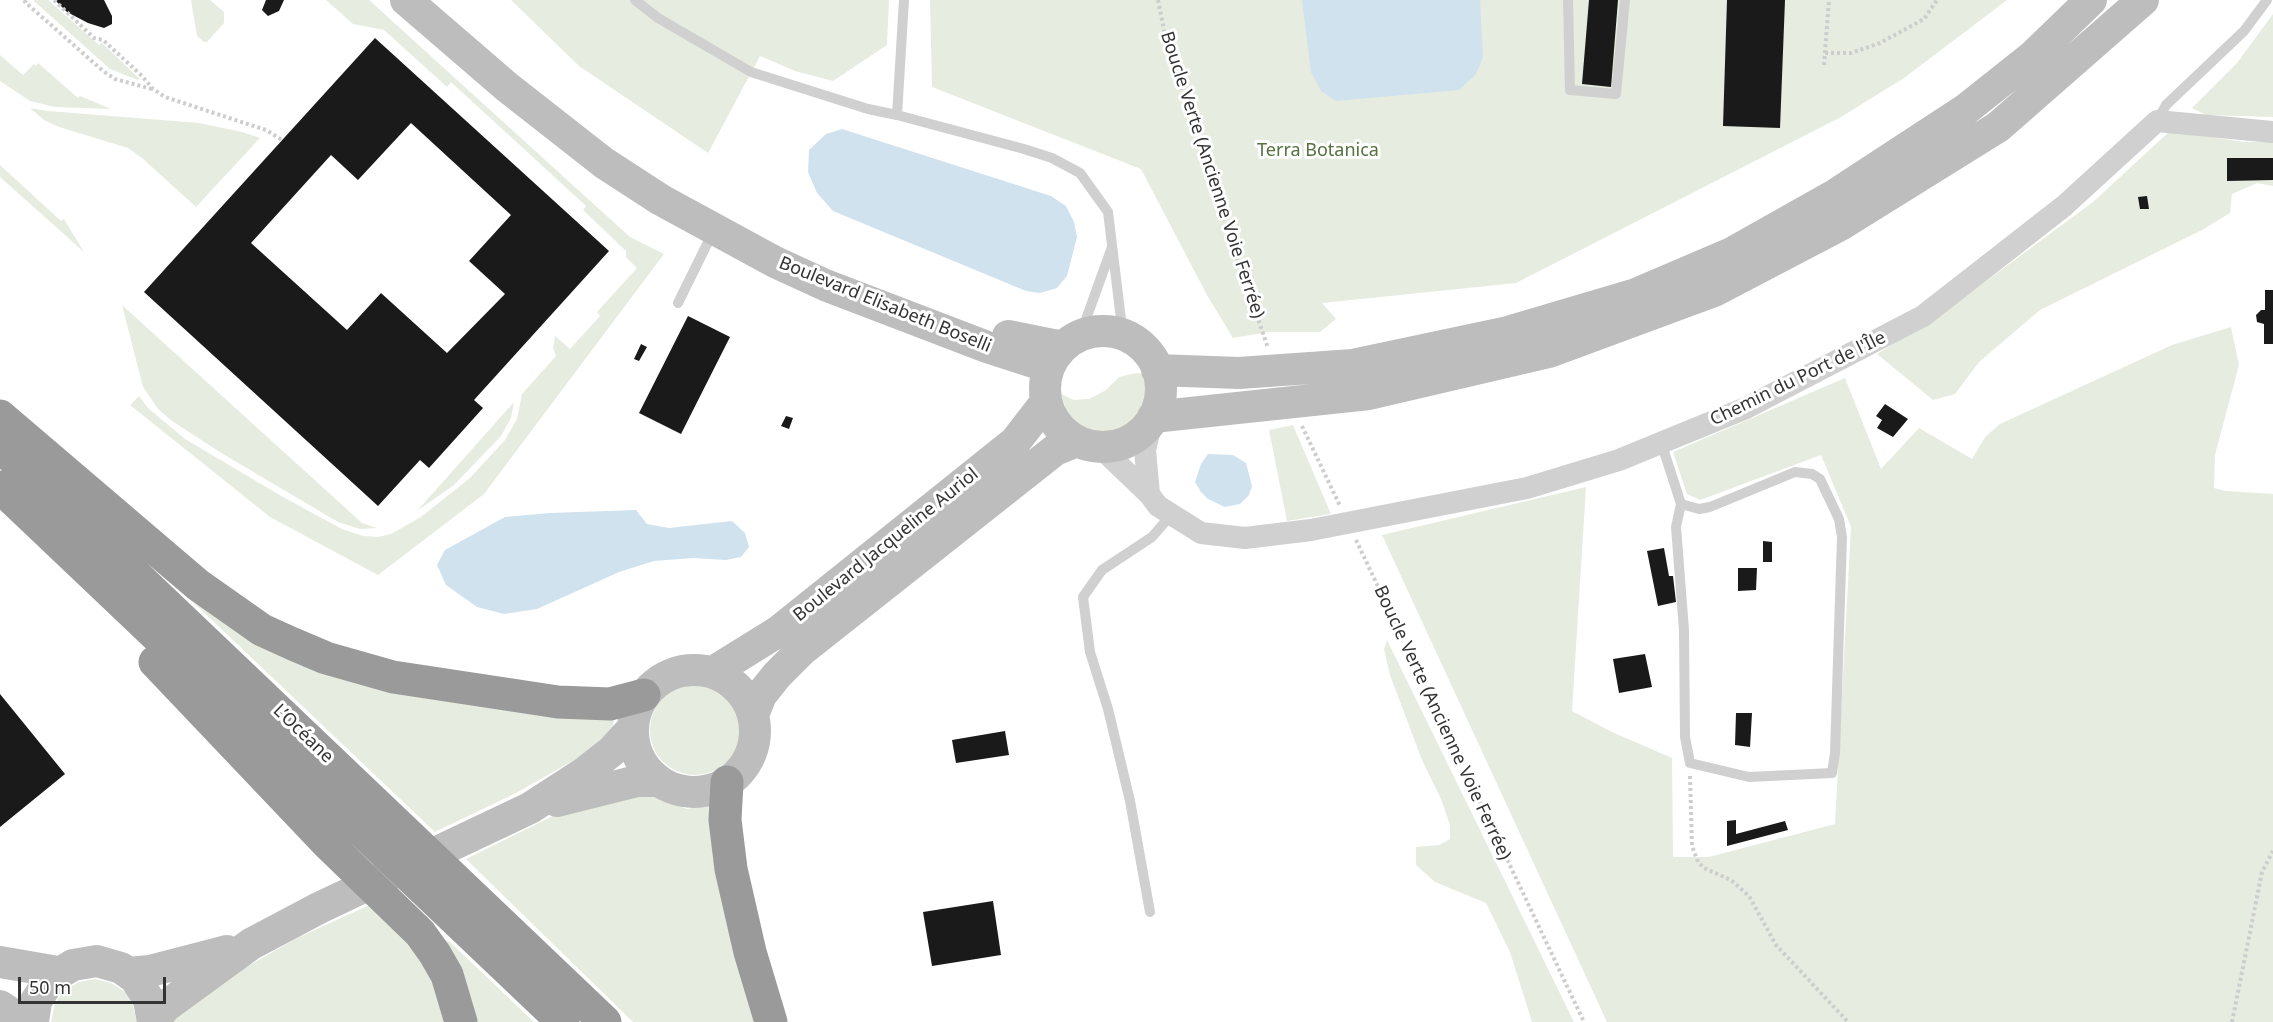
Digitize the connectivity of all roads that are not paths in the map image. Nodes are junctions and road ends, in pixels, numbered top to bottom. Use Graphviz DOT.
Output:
graph roads {
  1 [pos="406,0"];
  2 [pos="435,0"];
  3 [pos="635,0"];
  4 [pos="903,0"];
  5 [pos="1568,0"];
  6 [pos="1625,0"];
  7 [pos="2091,0"];
  8 [pos="2144,0"];
  9 [pos="2267,0"];
  10 [pos="897,115"];
  11 [pos="2157,121"];
  12 [pos="2273,132"];
  13 [pos="715,229"];
  14 [pos="1113,244"];
  15 [pos="678,303"];
  16 [pos="1123,336"];
  17 [pos="1064,350"];
  18 [pos="1157,370"];
  19 [pos="1046,402"];
  20 [pos="0,416"];
  21 [pos="1153,417"];
  22 [pos="1661,442"];
  23 [pos="1088,444"];
  24 [pos="0,446"];
  25 [pos="0,487"];
  26 [pos="1149,494"];
  27 [pos="1681,504"];
  28 [pos="1171,515"];
  29 [pos="86,568"];
  30 [pos="713,672"];
  31 [pos="644,695"];
  32 [pos="753,715"];
  33 [pos="633,728"];
  34 [pos="659,781"];
  35 [pos="728,782"];
  36 [pos="530,808"];
  37 [pos="1150,912"];
  38 [pos="251,944"];
  39 [pos="0,962"];
  40 [pos="58,972"];
  41 [pos="128,973"];
  42 [pos="0,1006"];
  43 [pos="154,1021"];
  44 [pos="24,1022"];
  45 [pos="33,1022"];
  46 [pos="460,1022"];
  47 [pos="563,1022"];
  48 [pos="605,1022"];
  49 [pos="771,1022"];
  1 -- 13 [label="main road, Boulevard Elisabeth Boselli"];
  2 -- 17 [label="main road"];
  3 -- 10 [label="lane"];
  4 -- 10 [label="lane"];
  5 -- 6 [label="lane"];
  7 -- 18 [label="main road"];
  8 -- 21 [label="main road"];
  9 -- 11 [label="lane"];
  10 -- 14 [label="lane"];
  11 -- 12 [label="street"];
  11 -- 22 [label="street, Chemin du Port de l'Île"];
  13 -- 15 [label="lane"];
  13 -- 17 [label="main road, Boulevard Elisabeth Boselli"];
  14 -- 16 [label="lane"];
  14 -- 17 [label="lane"];
  16 -- 17 [label="main road"];
  16 -- 18 [label="main road"];
  17 -- 19 [label="main road"];
  18 -- 21 [label="main road"];
  19 -- 23 [label="main road"];
  19 -- 30 [label="main road, Boulevard Jacqueline Auriol"];
  20 -- 31 [label="highway"];
  21 -- 23 [label="main road"];
  21 -- 26 [label="street"];
  22 -- 27 [label="lane"];
  22 -- 28 [label="street, Chemin du Port de l'Île"];
  23 -- 26 [label="street, Chemin du Port de l'Île"];
  23 -- 32 [label="main road, Boulevard Jacqueline Auriol"];
  24 -- 48 [label="highway, L’Océane"];
  25 -- 29 [label="highway, L’Océane"];
  26 -- 28 [label="street, Chemin du Port de l'Île"];
  27 -- 27 [label="lane"];
  28 -- 37 [label="lane"];
  29 -- 46 [label="highway"];
  29 -- 47 [label="highway, L’Océane"];
  30 -- 31 [label="main road"];
  30 -- 32 [label="main road"];
  31 -- 33 [label="main road"];
  32 -- 35 [label="main road"];
  33 -- 34 [label="main road"];
  33 -- 36 [label="main road"];
  34 -- 35 [label="main road"];
  34 -- 36 [label="main road"];
  35 -- 49 [label="highway"];
  36 -- 38 [label="main road"];
  38 -- 41 [label="main road"];
  38 -- 43 [label="main road"];
  39 -- 40 [label="main road"];
  40 -- 41 [label="main road"];
  40 -- 45 [label="main road"];
  41 -- 43 [label="main road"];
  42 -- 44 [label="main road"];
}
